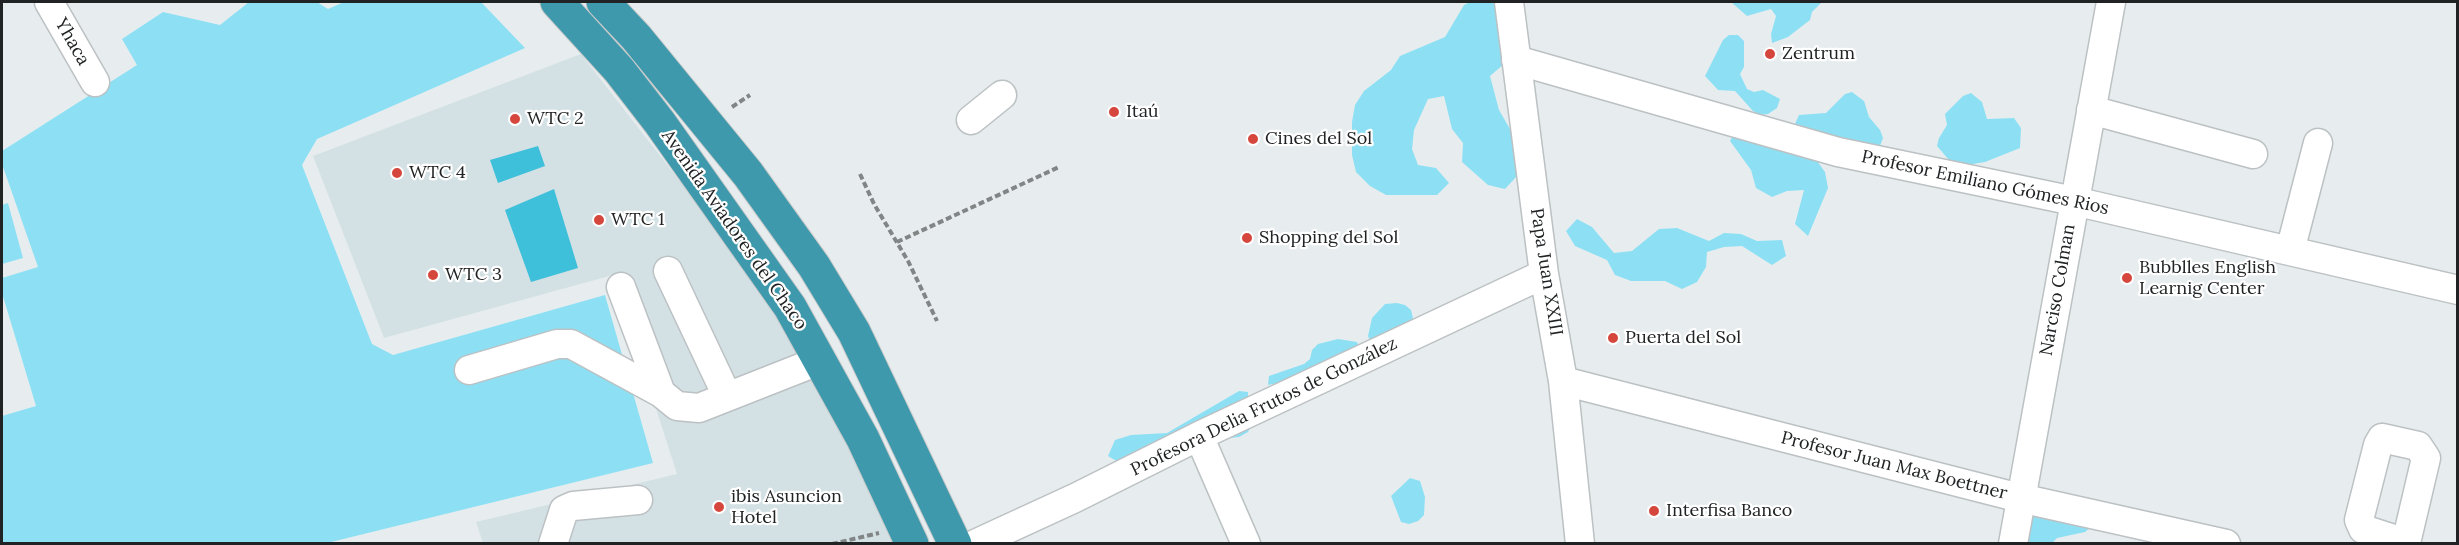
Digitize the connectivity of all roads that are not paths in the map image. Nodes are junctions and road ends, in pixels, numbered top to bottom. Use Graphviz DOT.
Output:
graph roads {
  1 [pos="49,2"];
  2 [pos="557,2"];
  3 [pos="603,2"];
  4 [pos="1509,2"];
  5 [pos="2111,2"];
  6 [pos="1516,60"];
  7 [pos="95,82"];
  8 [pos="2091,111"];
  9 [pos="2318,143"];
  10 [pos="2253,154"];
  11 [pos="695,172"];
  12 [pos="2074,201"];
  13 [pos="2290,251"];
  14 [pos="668,271"];
  15 [pos="1544,274"];
  16 [pos="621,287"];
  17 [pos="2457,290"];
  18 [pos="833,299"];
  19 [pos="821,360"];
  20 [pos="469,370"];
  21 [pos="1563,381"];
  22 [pos="661,393"];
  23 [pos="727,396"];
  24 [pos="1199,436"];
  25 [pos="2020,498"];
  26 [pos="638,500"];
  27 [pos="900,540"];
  28 [pos="971,542"];
  29 [pos="553,543"];
  30 [pos="1246,543"];
  31 [pos="1580,543"];
  32 [pos="2013,543"];
  33 [pos="2226,543"];
  1 -- 7 [label="street, Yhaca"];
  2 -- 11 [label="highway, Avenida Aviadores del Chaco"];
  3 -- 18 [label="highway, Avenida Aviadores del Chaco"];
  4 -- 6 [label="street, Papa Juan XXIII"];
  5 -- 8 [label="street, Narciso Colman"];
  6 -- 12 [label="street, Profesor Emiliano Gómes Rios"];
  6 -- 15 [label="street, Papa Juan XXIII"];
  8 -- 10 [label="street"];
  8 -- 12 [label="street, Narciso Colman"];
  9 -- 13 [label="street"];
  11 -- 18 [label="highway"];
  11 -- 19 [label="highway, Avenida Aviadores del Chaco"];
  12 -- 13 [label="street, Profesor Emiliano Gómes Rios"];
  12 -- 25 [label="street, Narciso Colman"];
  13 -- 17 [label="street, Profesor Emiliano Gómes Rios"];
  14 -- 23 [label="street"];
  15 -- 21 [label="street, Papa Juan XXIII"];
  15 -- 24 [label="street, Profesora Delia Frutos de González"];
  16 -- 22 [label="street"];
  18 -- 28 [label="highway, Avenida Aviadores del Chaco"];
  19 -- 23 [label="street"];
  19 -- 27 [label="highway, Avenida Aviadores del Chaco"];
  20 -- 22 [label="street"];
  21 -- 25 [label="street, Profesor Juan Max Boettner"];
  21 -- 31 [label="street, Papa Juan XXIII"];
  22 -- 23 [label="street"];
  24 -- 28 [label="street, Profesora Delia Frutos de González"];
  24 -- 30 [label="street"];
  25 -- 32 [label="street, Narciso Colman"];
  25 -- 33 [label="street, Profesor Juan Max Boettner"];
  26 -- 29 [label="street"];
}
